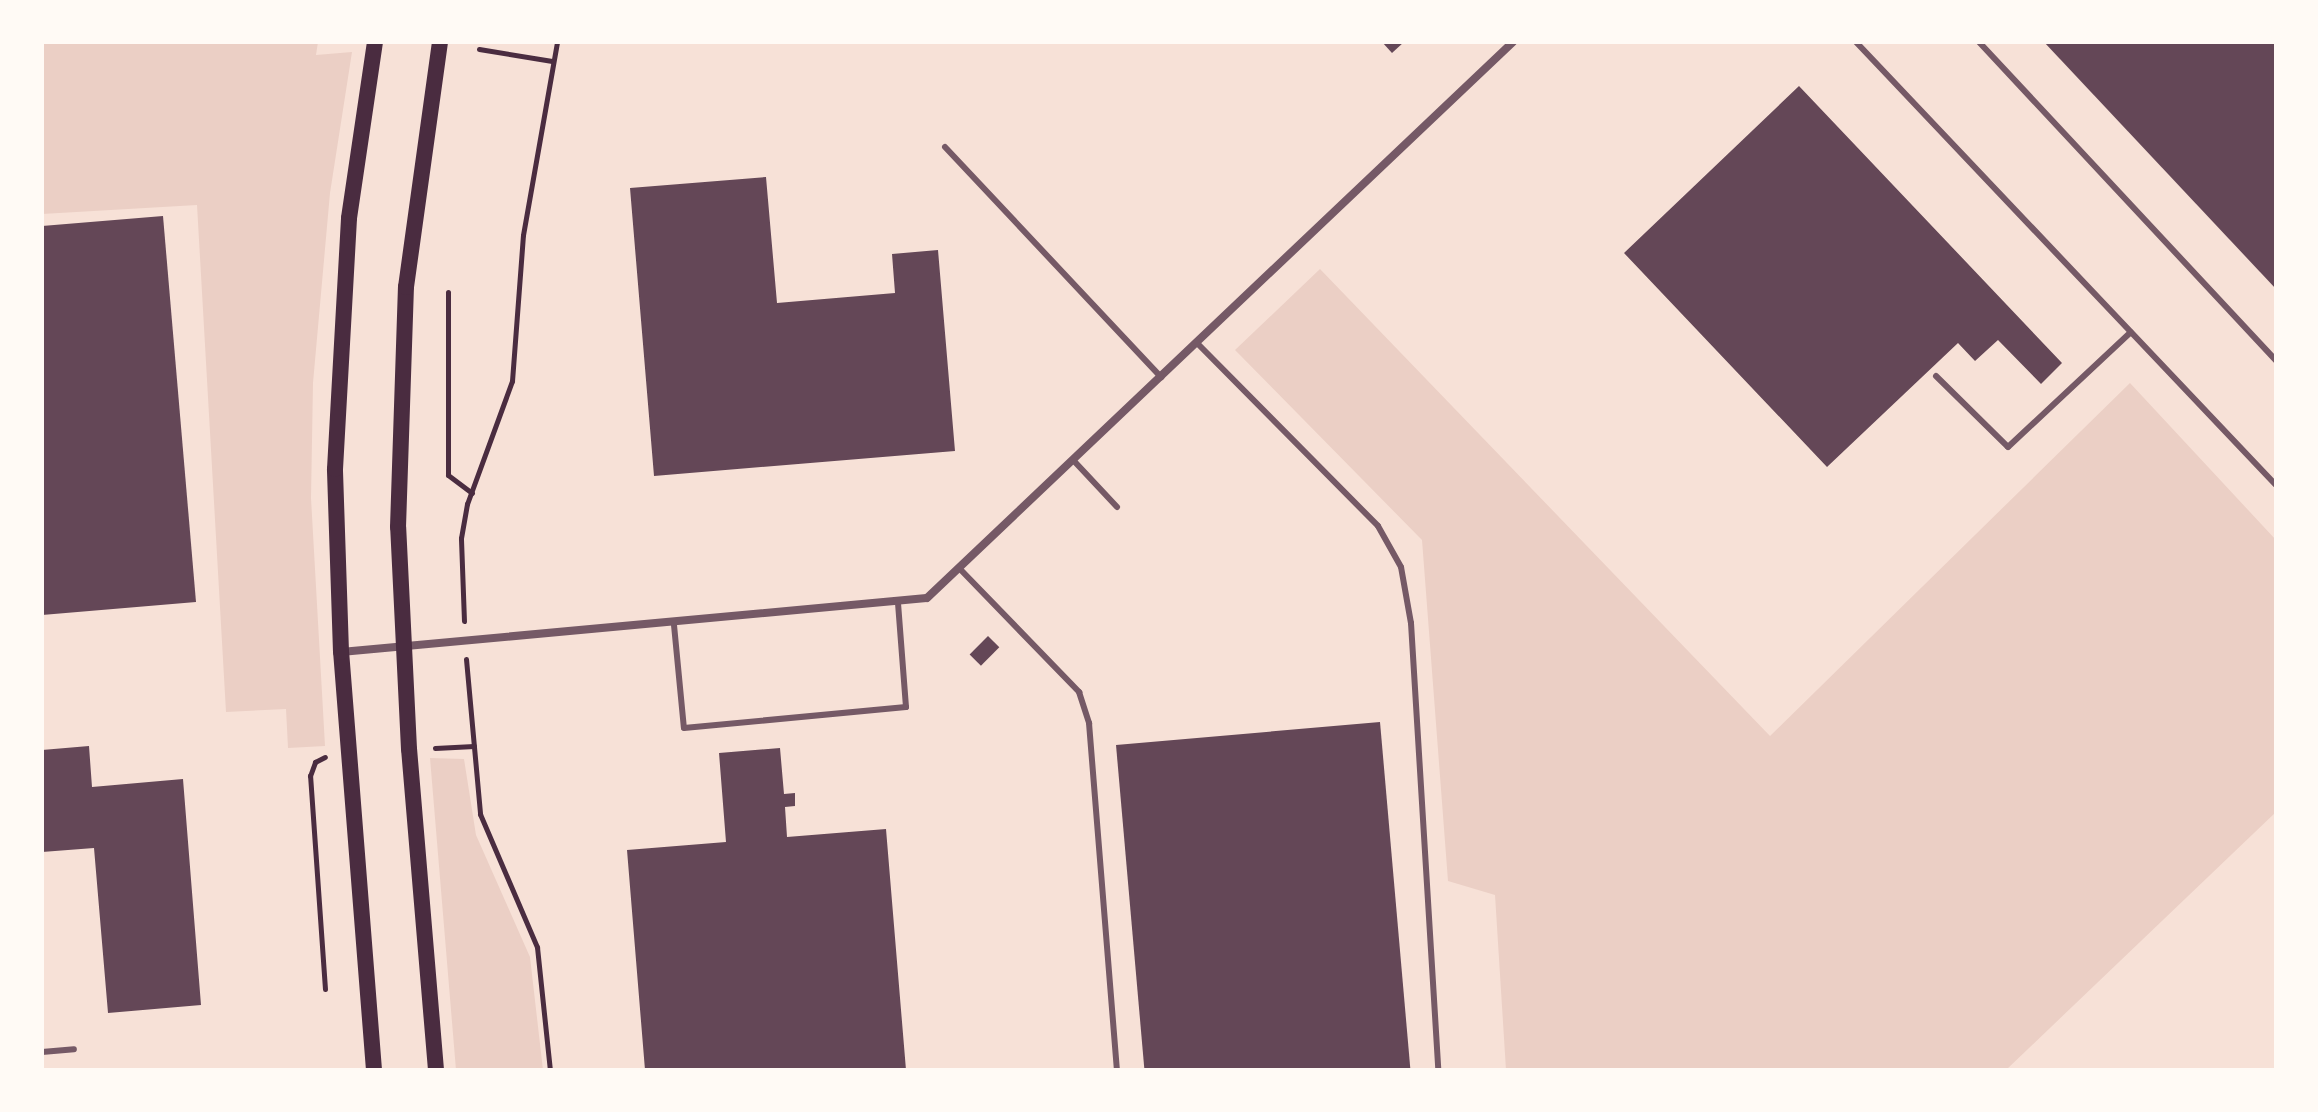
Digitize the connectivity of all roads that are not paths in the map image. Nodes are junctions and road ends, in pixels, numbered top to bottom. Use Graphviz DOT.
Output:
graph roads {
  1 [pos="375,42"];
  2 [pos="440,42"];
  3 [pos="1513,42"];
  4 [pos="1856,42"];
  5 [pos="1979,42"];
  6 [pos="945,147"];
  7 [pos="2131,332"];
  8 [pos="1197,343"];
  9 [pos="2276,361"];
  10 [pos="1936,376"];
  11 [pos="1161,377"];
  12 [pos="1074,461"];
  13 [pos="2276,485"];
  14 [pos="1117,507"];
  15 [pos="959,568"];
  16 [pos="898,604"];
  17 [pos="674,625"];
  18 [pos="403,648"];
  19 [pos="341,652"];
  20 [pos="74,1049"];
  21 [pos="42,1052"];
  22 [pos="374,1070"];
  23 [pos="436,1070"];
  24 [pos="1117,1070"];
  25 [pos="1438,1070"];
  1 -- 19 [label="main road"];
  2 -- 18 [label="main road"];
  3 -- 8 [label="street"];
  4 -- 7 [label="lane"];
  5 -- 9 [label="lane"];
  6 -- 11 [label="lane"];
  7 -- 10 [label="lane"];
  7 -- 13 [label="lane"];
  8 -- 11 [label="street"];
  8 -- 25 [label="lane"];
  11 -- 12 [label="street"];
  12 -- 14 [label="lane"];
  12 -- 15 [label="street"];
  15 -- 16 [label="street"];
  15 -- 24 [label="lane"];
  16 -- 17 [label="street"];
  16 -- 17 [label="lane"];
  17 -- 18 [label="street"];
  18 -- 19 [label="street"];
  18 -- 23 [label="main road"];
  19 -- 22 [label="main road"];
  20 -- 21 [label="lane"];
}
